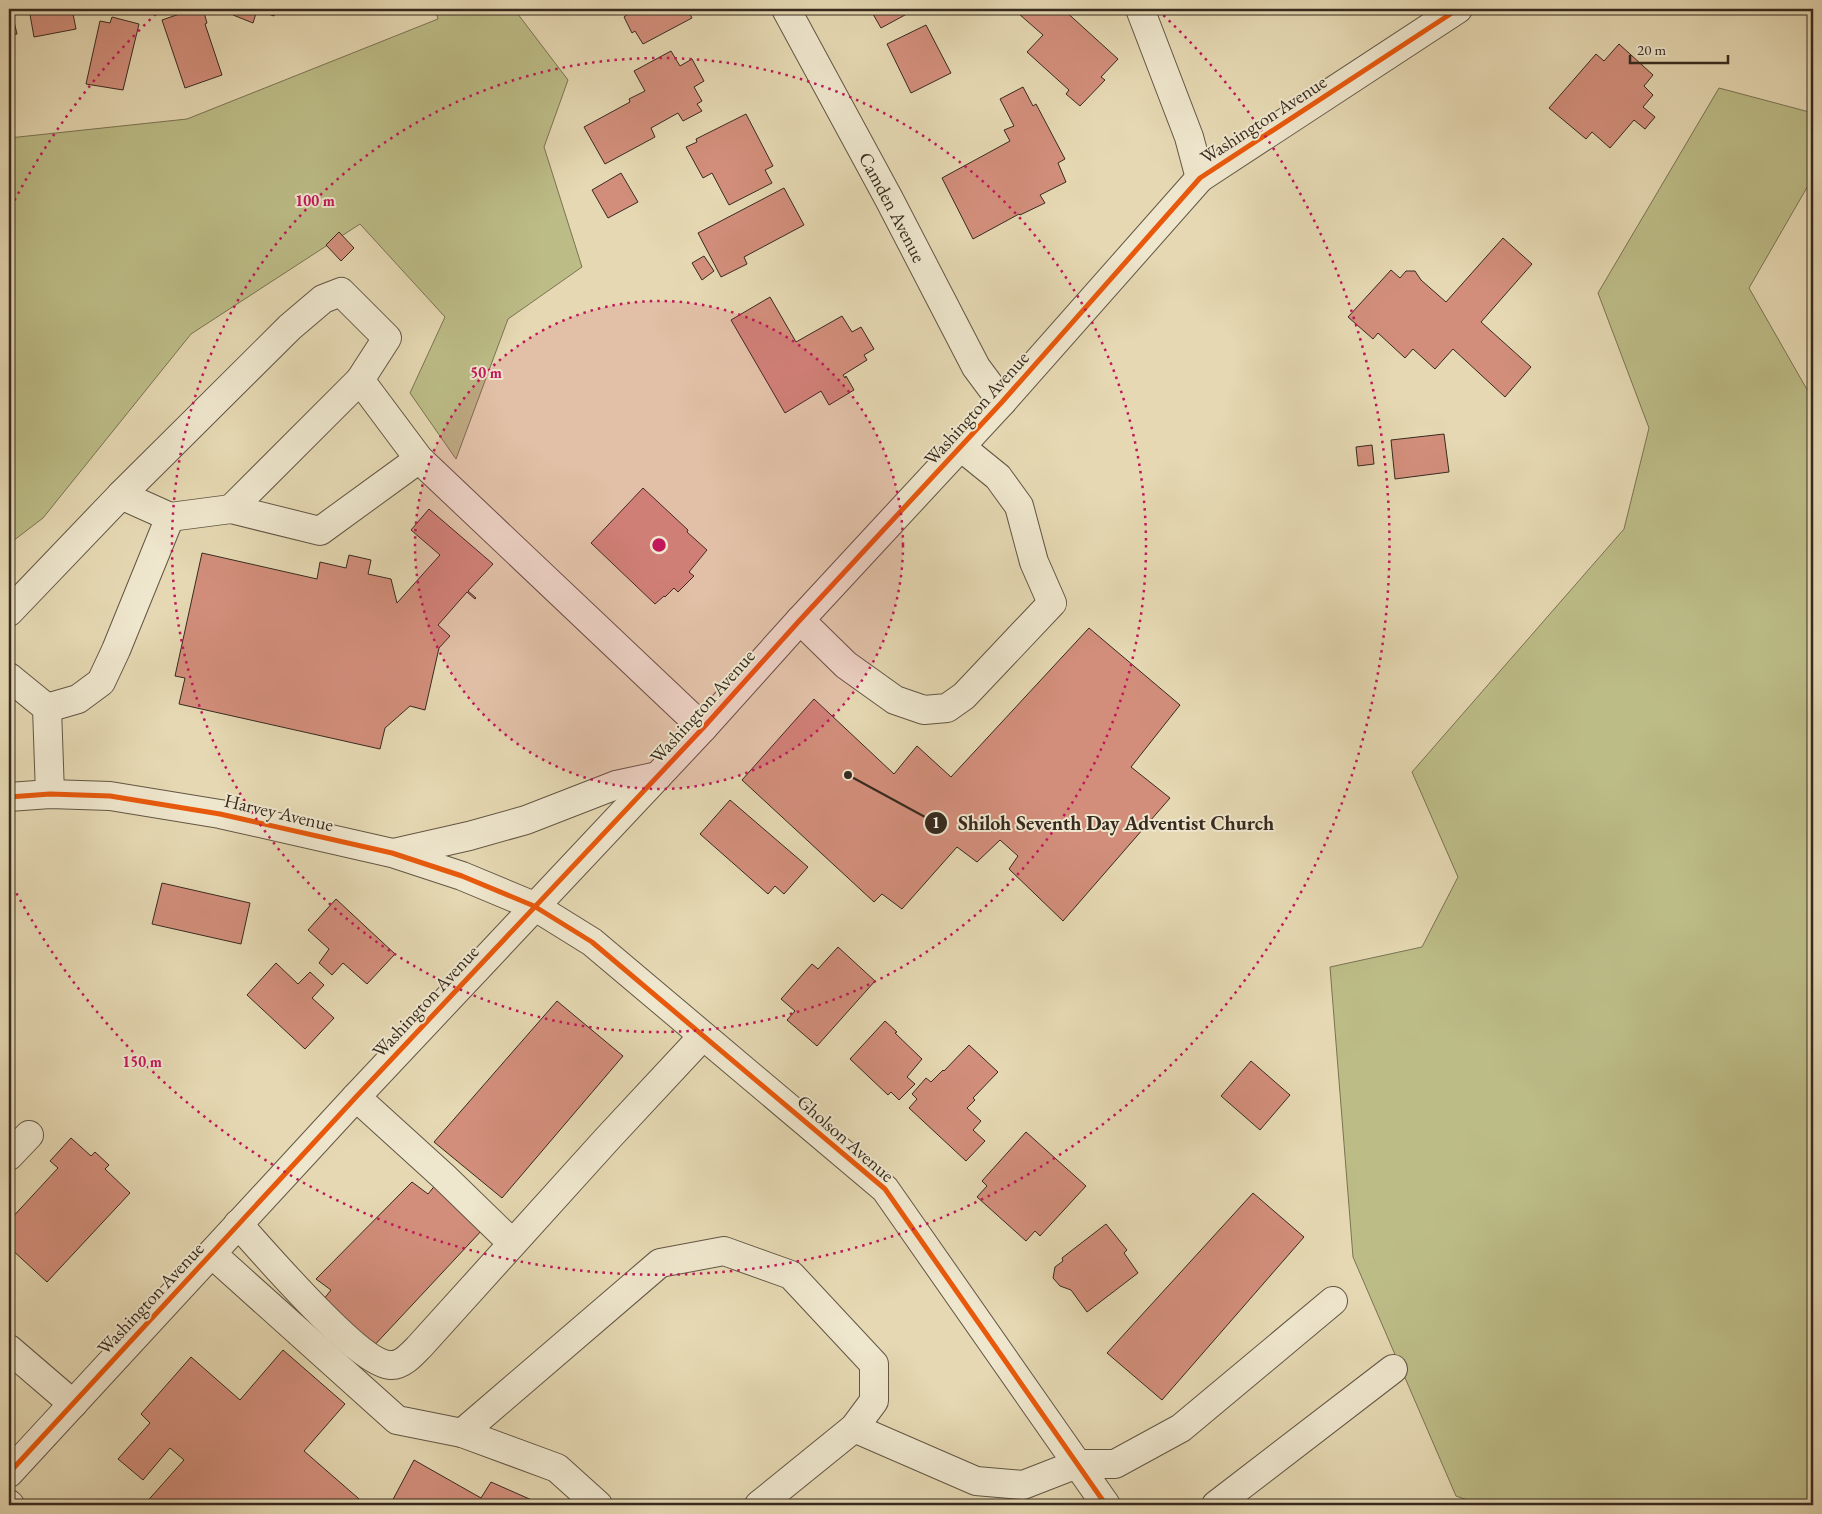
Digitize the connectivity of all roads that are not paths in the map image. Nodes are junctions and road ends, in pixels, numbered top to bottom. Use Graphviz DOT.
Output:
graph roads {
  1 [pos="786,9"];
  2 [pos="1140,9"];
  3 [pos="1458,9"];
  4 [pos="1200,178"];
  5 [pos="360,380"];
  6 [pos="1002,402"];
  7 [pos="961,447"];
  8 [pos="420,459"];
  9 [pos="120,495"];
  10 [pos="231,509"];
  11 [pos="170,518"];
  12 [pos="9,612"];
  13 [pos="800,620"];
  14 [pos="9,678"];
  15 [pos="47,708"];
  16 [pos="703,728"];
  17 [pos="658,776"];
  18 [pos="50,794"];
  19 [pos="9,797"];
  20 [pos="392,853"];
  21 [pos="534,906"];
  22 [pos="704,1036"];
  23 [pos="356,1097"];
  24 [pos="29,1135"];
  25 [pos="9,1156"];
  26 [pos="238,1224"];
  27 [pos="512,1243"];
  28 [pos="212,1254"];
  29 [pos="1333,1301"];
  30 [pos="9,1349"];
  31 [pos="1392,1369"];
  32 [pos="73,1404"];
  33 [pos="854,1428"];
  34 [pos="462,1433"];
  35 [pos="1077,1464"];
  36 [pos="9,1473"];
  37 [pos="598,1505"];
  38 [pos="758,1505"];
  39 [pos="1106,1505"];
  40 [pos="1216,1505"];
  1 -- 6 [label="street, Camden Avenue"];
  2 -- 4 [label="street"];
  3 -- 4 [label="street, Washington Avenue"];
  4 -- 6 [label="street, Washington Avenue"];
  5 -- 8 [label="street"];
  5 -- 9 [label="street"];
  5 -- 10 [label="street"];
  6 -- 7 [label="street, Washington Avenue"];
  7 -- 13 [label="street, Washington Avenue"];
  7 -- 13 [label="street"];
  8 -- 10 [label="street"];
  8 -- 16 [label="street"];
  9 -- 11 [label="street"];
  9 -- 12 [label="street"];
  10 -- 11 [label="street"];
  11 -- 15 [label="street"];
  13 -- 16 [label="street, Washington Avenue"];
  14 -- 15 [label="street"];
  15 -- 18 [label="street"];
  16 -- 17 [label="street, Washington Avenue"];
  17 -- 20 [label="street"];
  17 -- 21 [label="street, Washington Avenue"];
  18 -- 19 [label="street, Harvey Avenue"];
  18 -- 20 [label="street, Harvey Avenue"];
  20 -- 21 [label="street, Harvey Avenue"];
  21 -- 22 [label="street, Gholson Avenue"];
  21 -- 23 [label="street, Washington Avenue"];
  22 -- 27 [label="street"];
  22 -- 35 [label="street, Gholson Avenue"];
  23 -- 26 [label="street, Washington Avenue"];
  23 -- 27 [label="street"];
  24 -- 25 [label="street"];
  26 -- 27 [label="street"];
  26 -- 28 [label="street, Washington Avenue"];
  28 -- 32 [label="street, Washington Avenue"];
  28 -- 34 [label="street"];
  29 -- 35 [label="street"];
  30 -- 32 [label="street"];
  31 -- 40 [label="street"];
  32 -- 36 [label="street, Washington Avenue"];
  33 -- 34 [label="street"];
  33 -- 35 [label="street"];
  33 -- 38 [label="street"];
  34 -- 37 [label="street"];
  35 -- 39 [label="street, Gholson Avenue"];
}
